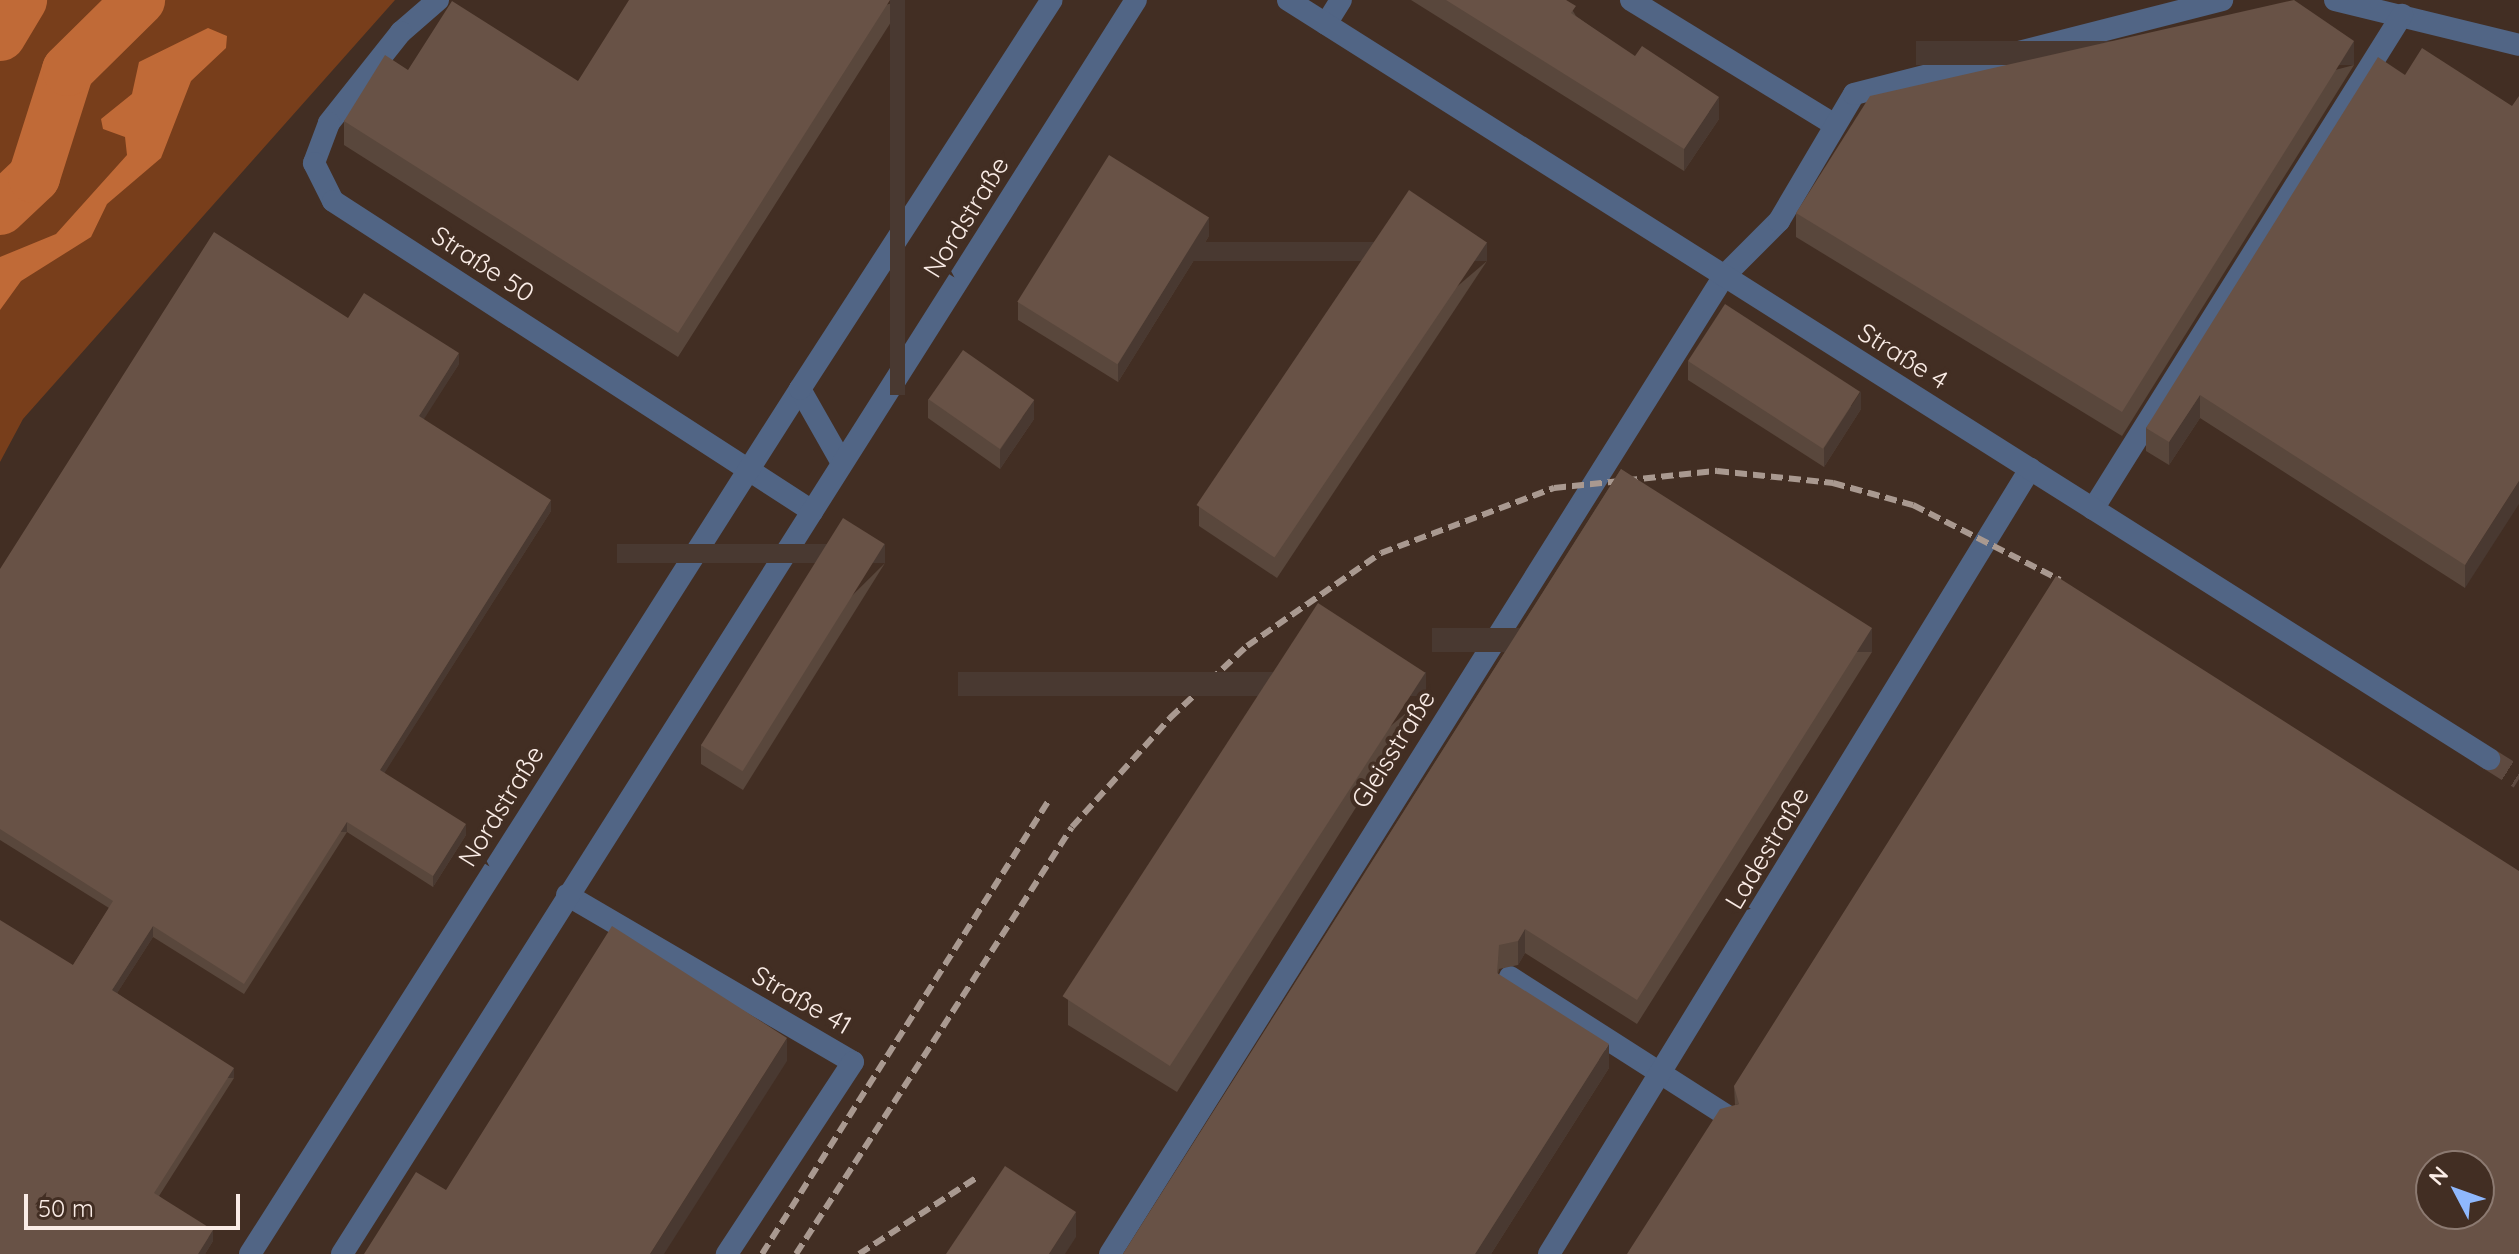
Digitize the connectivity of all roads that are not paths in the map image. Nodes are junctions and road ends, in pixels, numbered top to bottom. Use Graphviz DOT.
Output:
graph roads {
  1 [pos="438,0"];
  2 [pos="1052,0"];
  3 [pos="1136,0"];
  4 [pos="1288,0"];
  5 [pos="1341,0"];
  6 [pos="1631,0"];
  7 [pos="2222,0"];
  8 [pos="2335,0"];
  9 [pos="2402,15"];
  10 [pos="1326,24"];
  11 [pos="2519,45"];
  12 [pos="1835,125"];
  13 [pos="1724,276"];
  14 [pos="800,389"];
  15 [pos="842,463"];
  16 [pos="2030,469"];
  17 [pos="748,470"];
  18 [pos="2093,509"];
  19 [pos="812,511"];
  20 [pos="2489,759"];
  21 [pos="567,895"];
  22 [pos="1510,977"];
  23 [pos="1662,1075"];
  24 [pos="1727,1116"];
  25 [pos="250,1254"];
  26 [pos="342,1254"];
  27 [pos="727,1254"];
  28 [pos="1110,1254"];
  29 [pos="1549,1254"];
  1 -- 17 [label="street, Straße 50"];
  2 -- 14 [label="street, Nordstraße"];
  3 -- 15 [label="street, Nordstraße"];
  4 -- 10 [label="street, Straße 4"];
  5 -- 10 [label="street"];
  6 -- 12 [label="street"];
  7 -- 12 [label="street, Gleisstraße"];
  8 -- 9 [label="street"];
  9 -- 11 [label="street"];
  9 -- 18 [label="street"];
  10 -- 13 [label="street, Straße 4"];
  12 -- 13 [label="street, Gleisstraße"];
  13 -- 16 [label="street, Straße 4"];
  13 -- 28 [label="street, Gleisstraße"];
  14 -- 15 [label="street"];
  14 -- 17 [label="street, Nordstraße"];
  15 -- 19 [label="street, Nordstraße"];
  16 -- 18 [label="street, Straße 4"];
  16 -- 23 [label="street, Ladestraße"];
  17 -- 19 [label="street, Straße 50"];
  17 -- 25 [label="street, Nordstraße"];
  18 -- 20 [label="street, Straße 4"];
  19 -- 21 [label="street, Nordstraße"];
  21 -- 26 [label="street, Nordstraße"];
  21 -- 27 [label="street, Straße 41"];
  22 -- 23 [label="street"];
  23 -- 24 [label="street"];
  23 -- 29 [label="street, Ladestraße"];
}
